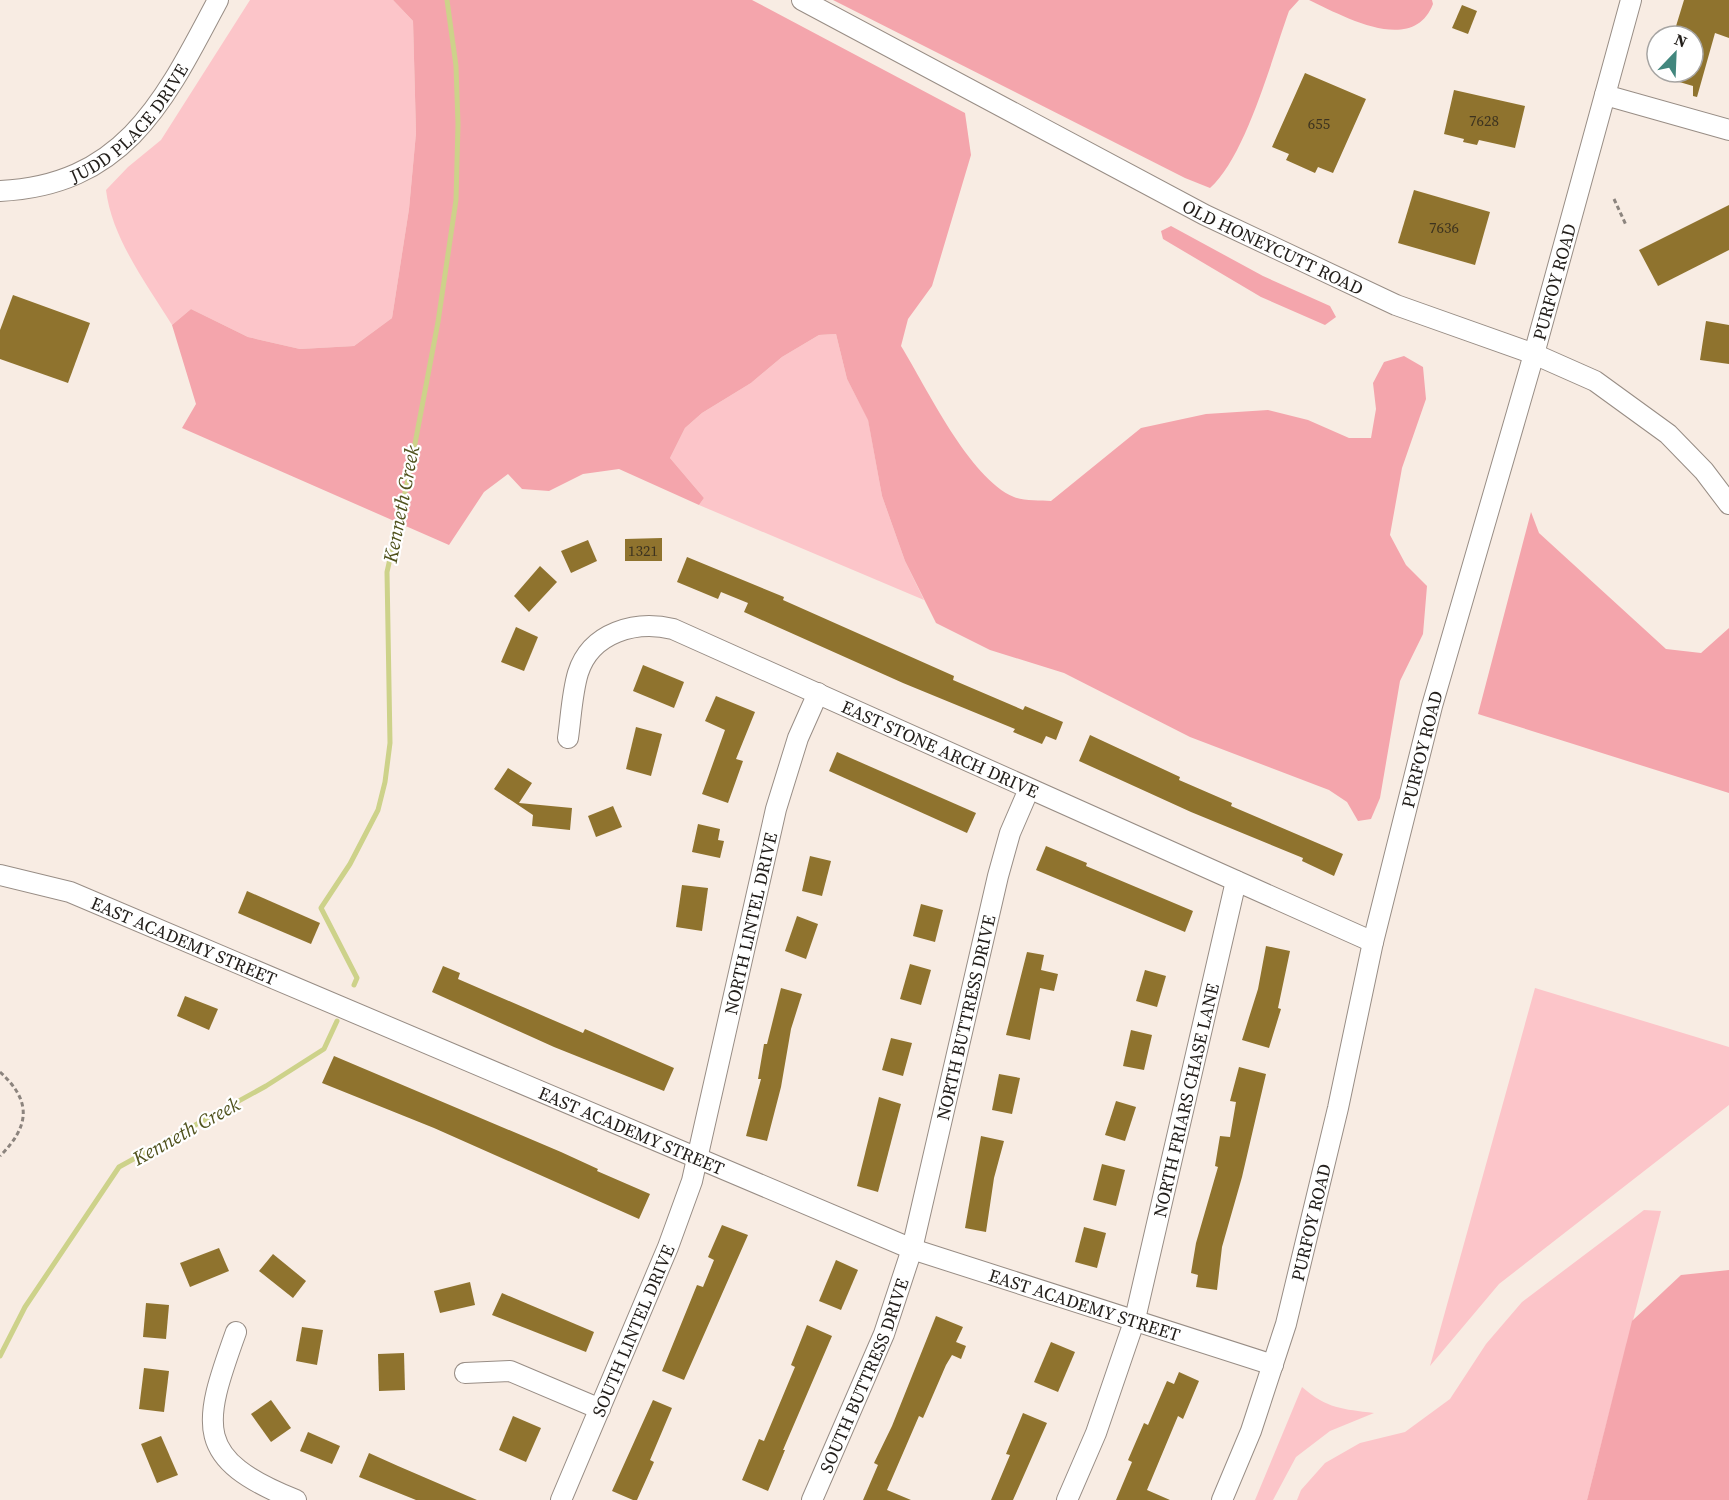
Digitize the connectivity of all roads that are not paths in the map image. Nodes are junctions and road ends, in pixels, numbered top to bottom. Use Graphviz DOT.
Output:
graph roads {
  1 [pos="218,0"];
  2 [pos="802,0"];
  3 [pos="1631,0"];
  4 [pos="1605,95"];
  5 [pos="1729,130"];
  6 [pos="0,191"];
  7 [pos="1534,354"];
  8 [pos="1729,504"];
  9 [pos="818,693"];
  10 [pos="568,738"];
  11 [pos="1029,789"];
  12 [pos="0,875"];
  13 [pos="1236,881"];
  14 [pos="1372,942"];
  15 [pos="698,1158"];
  16 [pos="912,1249"];
  17 [pos="1135,1319"];
  18 [pos="236,1332"];
  19 [pos="1273,1365"];
  20 [pos="465,1373"];
  21 [pos="600,1409"];
  22 [pos="296,1500"];
  23 [pos="561,1500"];
  24 [pos="812,1500"];
  25 [pos="1067,1500"];
  26 [pos="1222,1500"];
  1 -- 6 [label="street, JUDD PLACE DRIVE"];
  2 -- 7 [label="street, OLD HONEYCUTT ROAD"];
  3 -- 4 [label="street, PURFOY ROAD"];
  4 -- 5 [label="street"];
  4 -- 7 [label="street, PURFOY ROAD"];
  7 -- 8 [label="street, OLD HONEYCUTT ROAD"];
  7 -- 14 [label="street, PURFOY ROAD"];
  9 -- 10 [label="street, EAST STONE ARCH DRIVE"];
  9 -- 11 [label="street, EAST STONE ARCH DRIVE"];
  9 -- 15 [label="street, NORTH LINTEL DRIVE"];
  11 -- 13 [label="street, EAST STONE ARCH DRIVE"];
  11 -- 16 [label="street, NORTH BUTTRESS DRIVE"];
  12 -- 15 [label="street, EAST ACADEMY STREET"];
  13 -- 14 [label="street, EAST STONE ARCH DRIVE"];
  13 -- 17 [label="street, NORTH FRIARS CHASE LANE"];
  14 -- 19 [label="street, PURFOY ROAD"];
  15 -- 16 [label="street, EAST ACADEMY STREET"];
  15 -- 21 [label="street, SOUTH LINTEL DRIVE"];
  16 -- 17 [label="street, EAST ACADEMY STREET"];
  16 -- 24 [label="street, SOUTH BUTTRESS DRIVE"];
  17 -- 19 [label="street, EAST ACADEMY STREET"];
  17 -- 25 [label="street, NORTH FRIARS CHASE LANE"];
  18 -- 22 [label="street"];
  19 -- 26 [label="street, PURFOY ROAD"];
  20 -- 21 [label="street"];
  21 -- 23 [label="street, SOUTH LINTEL DRIVE"];
}
